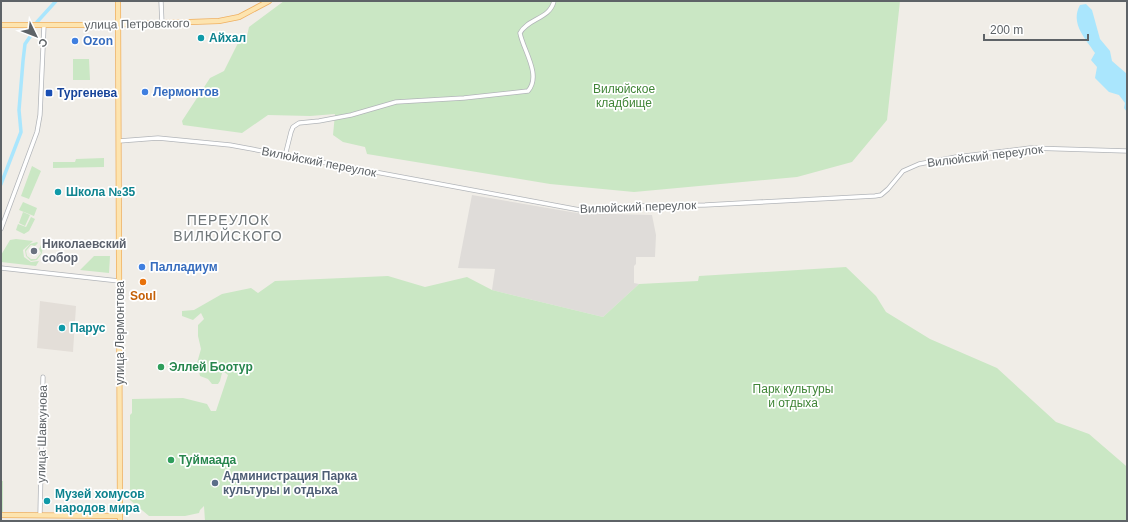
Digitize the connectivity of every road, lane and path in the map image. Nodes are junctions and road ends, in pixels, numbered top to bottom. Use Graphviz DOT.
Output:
graph roads {
  1 [pos="118,1"];
  2 [pos="161,1"];
  3 [pos="269,1"];
  4 [pos="554,1"];
  5 [pos="44,24"];
  6 [pos="162,24"];
  7 [pos="1,25"];
  8 [pos="118,25"];
  9 [pos="119,141"];
  10 [pos="1127,151"];
  11 [pos="285,156"];
  12 [pos="1,229"];
  13 [pos="1,268"];
  14 [pos="119,281"];
  15 [pos="43,377"];
  16 [pos="1,515"];
  17 [pos="34,515"];
  18 [pos="40,515"];
  19 [pos="120,519"];
  20 [pos="33,521"];
  1 -- 8 [label="main road, улица Лермонтова"];
  2 -- 6 [label="street"];
  3 -- 6 [label="main road, улица Петровского"];
  4 -- 11 [label="street"];
  5 -- 7 [label="main road, улица Петровского"];
  5 -- 8 [label="main road, улица Петровского"];
  5 -- 12 [label="street"];
  6 -- 8 [label="main road, улица Петровского"];
  8 -- 9 [label="main road, улица Лермонтова"];
  9 -- 11 [label="street, Вилюйский переулок"];
  9 -- 14 [label="main road, улица Лермонтова"];
  10 -- 11 [label="street, Вилюйский переулок"];
  13 -- 14 [label="street"];
  14 -- 19 [label="main road, улица Лермонтова"];
  15 -- 18 [label="street, улица Шавкунова"];
  16 -- 17 [label="main road"];
  17 -- 18 [label="main road"];
  17 -- 20 [label="street"];
  18 -- 19 [label="main road"];
}
